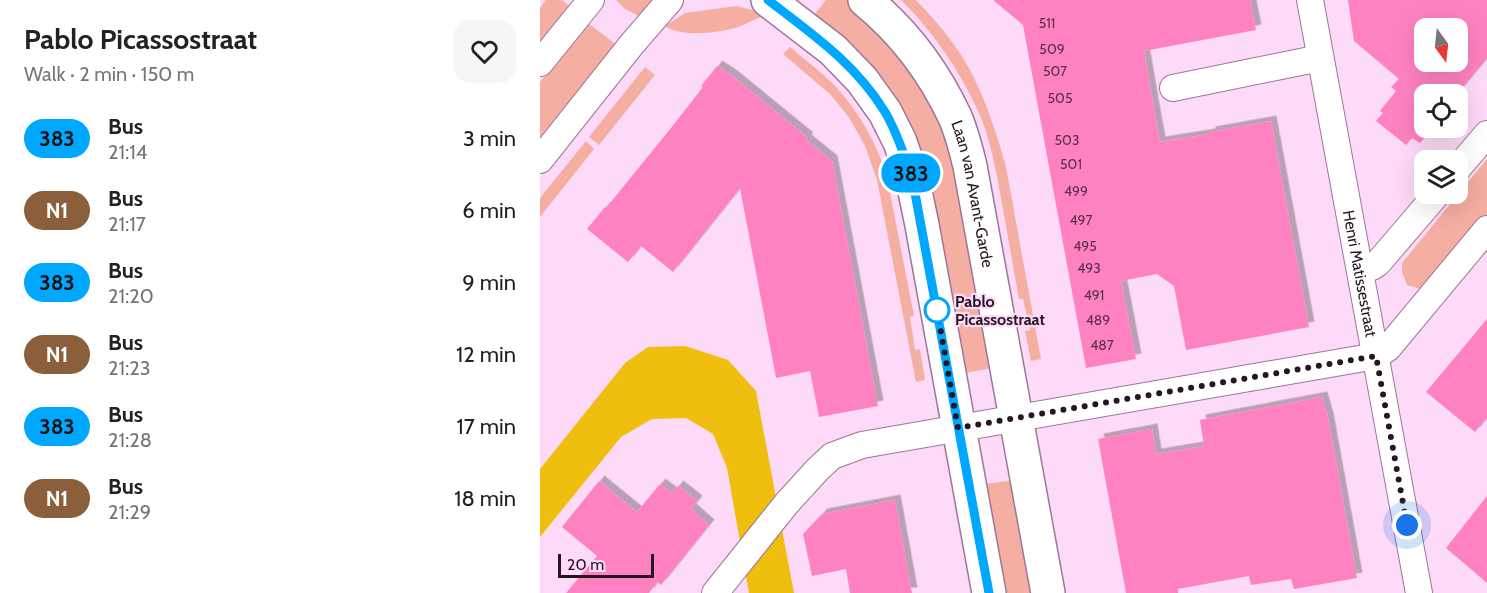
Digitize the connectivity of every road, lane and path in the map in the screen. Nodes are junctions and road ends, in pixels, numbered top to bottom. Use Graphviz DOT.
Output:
graph roads {
  1 [pos="591,0"];
  2 [pos="670,0"];
  3 [pos="768,0"];
  4 [pos="865,0"];
  5 [pos="1310,0"];
  6 [pos="1320,58"];
  7 [pos="540,63"];
  8 [pos="1173,88"];
  9 [pos="1487,134"];
  10 [pos="1468,156"];
  11 [pos="540,160"];
  12 [pos="1428,204"];
  13 [pos="1487,229"];
  14 [pos="1360,269"];
  15 [pos="1376,356"];
  16 [pos="1016,417"];
  17 [pos="958,428"];
  18 [pos="715,593"];
  19 [pos="989,593"];
  20 [pos="1048,593"];
  21 [pos="1419,593"];
  1 -- 7 [label="street"];
  2 -- 11 [label="street"];
  3 -- 17 [label="street"];
  4 -- 16 [label="street, Laan van Avant-Garde"];
  5 -- 6 [label="street, Henri Matissestraat"];
  6 -- 8 [label="street"];
  6 -- 14 [label="street, Henri Matissestraat"];
  9 -- 10 [label="street"];
  12 -- 14 [label="street"];
  13 -- 15 [label="street"];
  14 -- 15 [label="street, Henri Matissestraat"];
  15 -- 16 [label="street"];
  15 -- 21 [label="street, Henri Matissestraat"];
  16 -- 17 [label="street"];
  16 -- 20 [label="street, Laan van Avant-Garde"];
  17 -- 18 [label="street"];
  17 -- 19 [label="street"];
}
